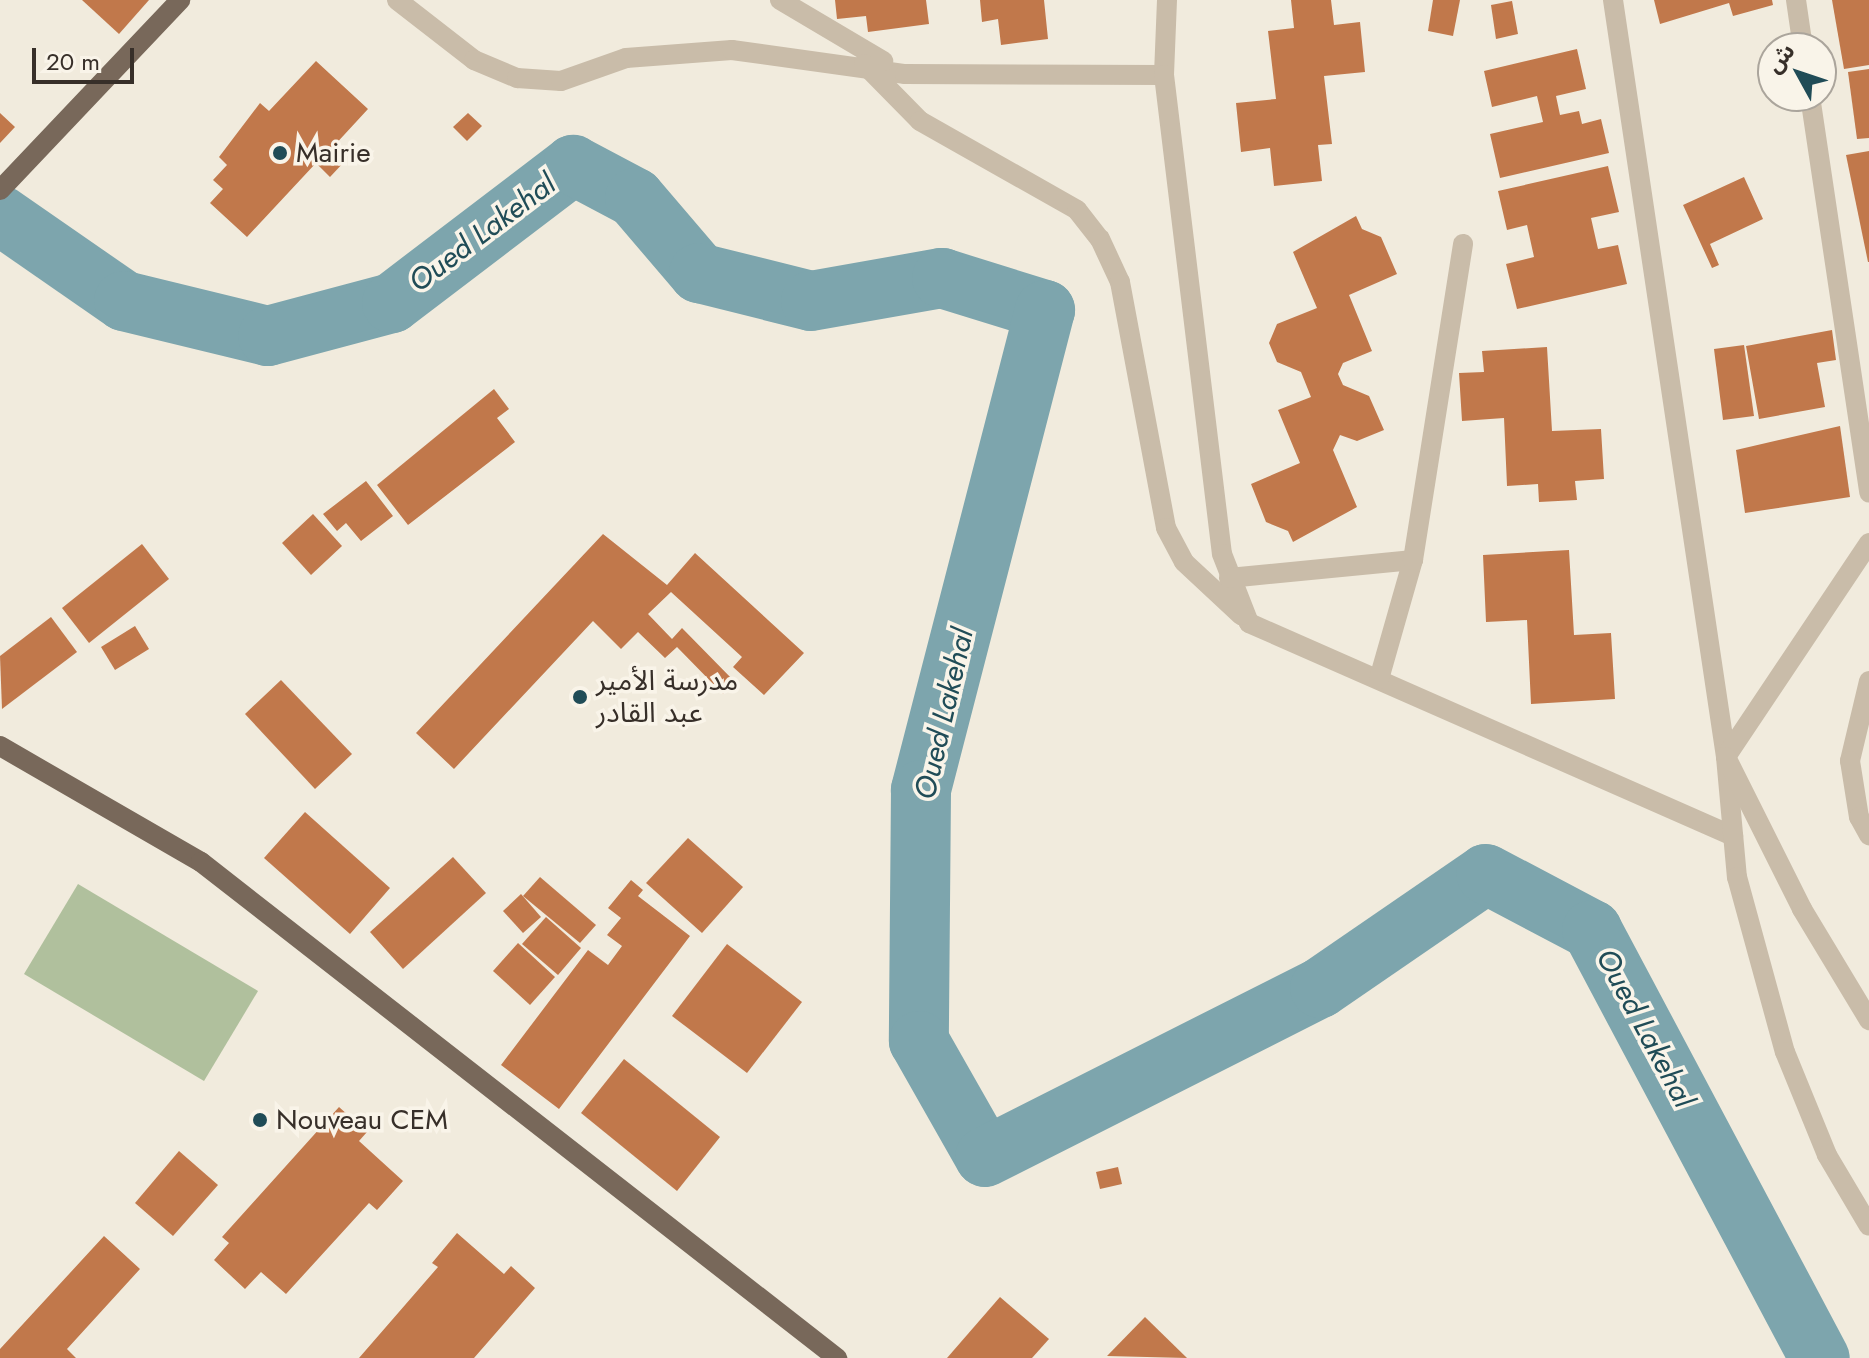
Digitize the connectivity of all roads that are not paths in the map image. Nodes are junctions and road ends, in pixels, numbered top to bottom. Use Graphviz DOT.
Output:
graph roads {
  1 [pos="180,0"];
  2 [pos="397,0"];
  3 [pos="780,0"];
  4 [pos="1167,0"];
  5 [pos="1613,0"];
  6 [pos="1796,0"];
  7 [pos="1801,32"];
  8 [pos="864,64"];
  9 [pos="905,74"];
  10 [pos="1164,75"];
  11 [pos="1812,112"];
  12 [pos="0,190"];
  13 [pos="1463,244"];
  14 [pos="1869,493"];
  15 [pos="1869,543"];
  16 [pos="1413,560"];
  17 [pos="1229,578"];
  18 [pos="1249,623"];
  19 [pos="1379,679"];
  20 [pos="1869,681"];
  21 [pos="0,746"];
  22 [pos="1726,757"];
  23 [pos="1869,835"];
  24 [pos="1733,836"];
  25 [pos="1869,1020"];
  26 [pos="1869,1226"];
  27 [pos="837,1358"];
  1 -- 12 [label="main road"];
  2 -- 8 [label="street"];
  3 -- 9 [label="street"];
  4 -- 10 [label="street"];
  5 -- 22 [label="street"];
  6 -- 7 [label="street"];
  8 -- 9 [label="street"];
  8 -- 18 [label="street"];
  9 -- 10 [label="street"];
  10 -- 17 [label="street"];
  11 -- 14 [label="street"];
  13 -- 16 [label="street"];
  15 -- 22 [label="street"];
  16 -- 17 [label="street"];
  16 -- 19 [label="street"];
  17 -- 18 [label="street"];
  18 -- 19 [label="street"];
  19 -- 24 [label="street"];
  20 -- 23 [label="street"];
  21 -- 27 [label="main road"];
  22 -- 24 [label="street"];
  22 -- 25 [label="street"];
  24 -- 26 [label="street"];
}
